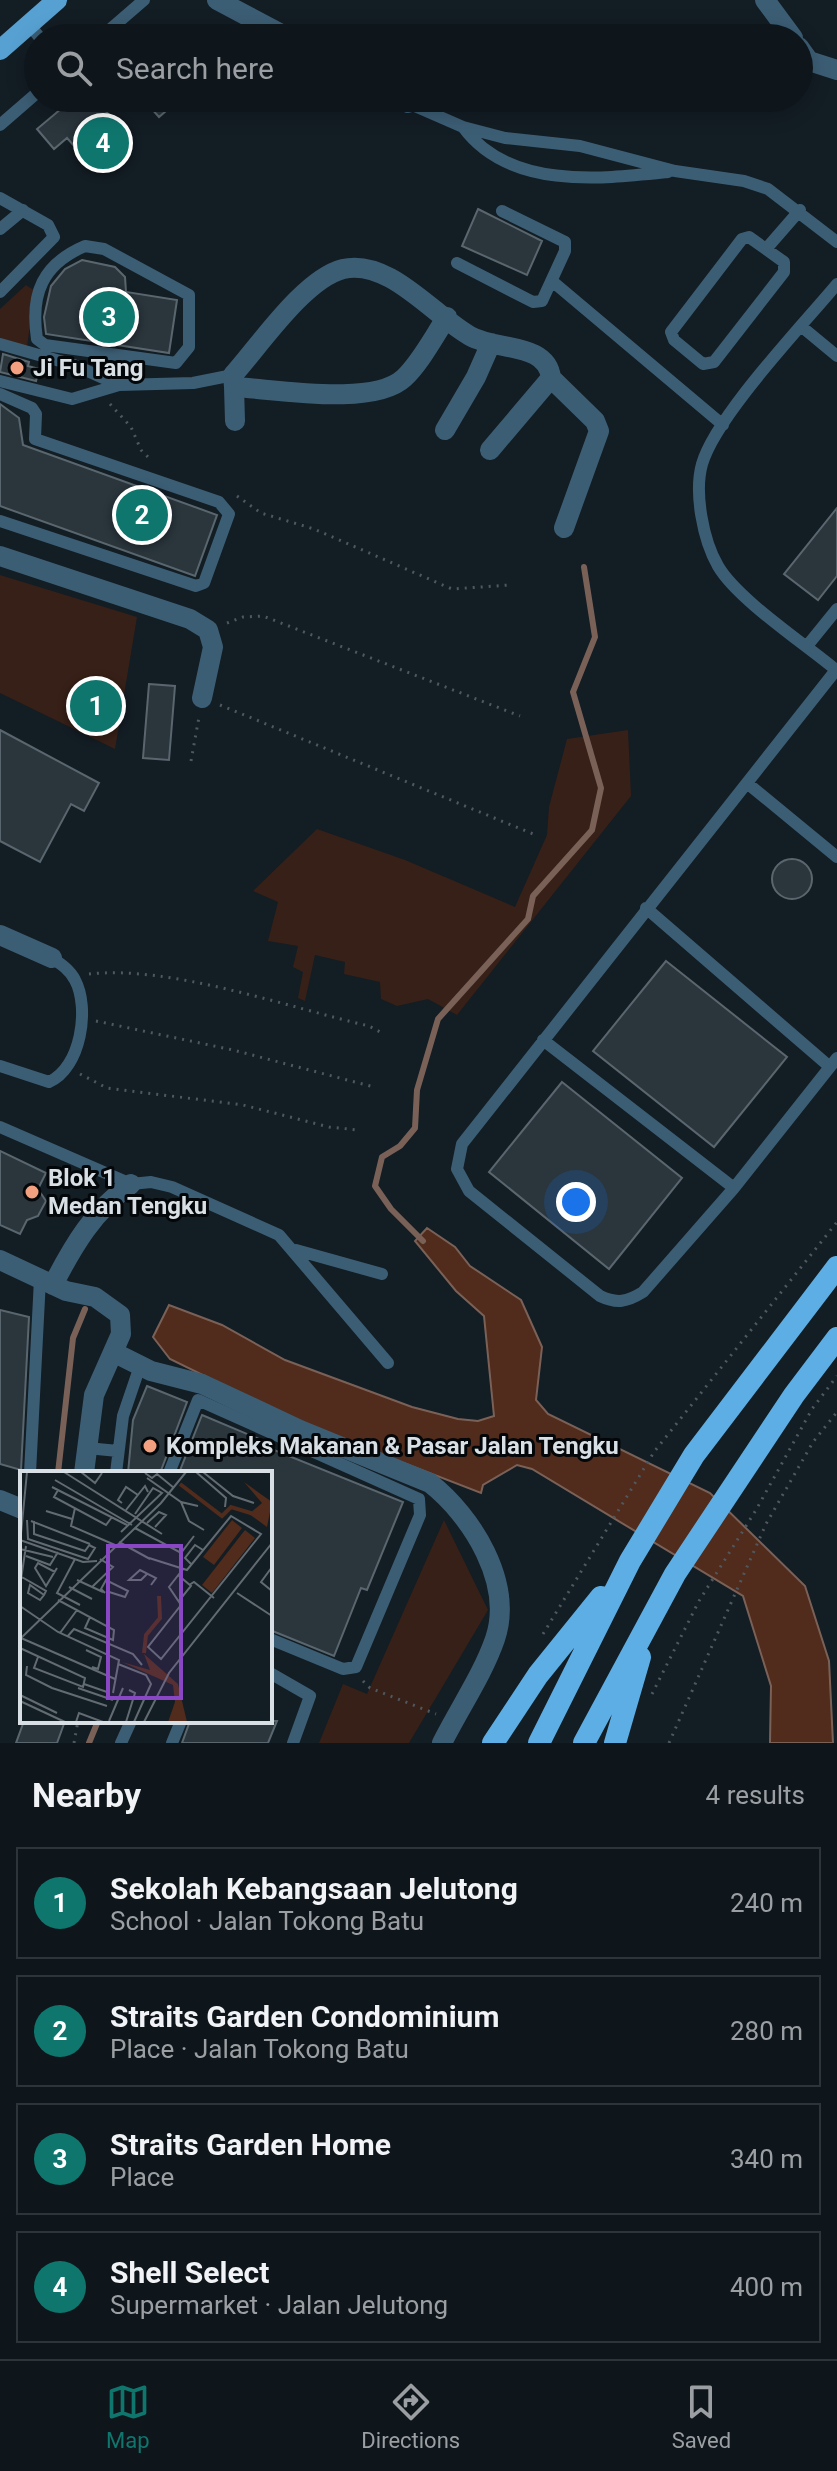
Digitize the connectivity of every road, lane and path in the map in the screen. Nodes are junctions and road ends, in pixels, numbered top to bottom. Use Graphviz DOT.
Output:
graph roads {
  1 [pos="57,0"];
  2 [pos="144,0"];
  3 [pos="217,0"];
  4 [pos="765,0"];
  5 [pos="40,24"];
  6 [pos="116,24"];
  7 [pos="262,24"];
  8 [pos="783,24"];
  9 [pos="24,37"];
  10 [pos="0,50"];
  11 [pos="813,62"];
  12 [pos="837,70"];
  13 [pos="24,104"];
  14 [pos="431,112"];
  15 [pos="0,125"];
  16 [pos="463,127"];
  17 [pos="675,171"];
  18 [pos="0,198"];
  19 [pos="23,210"];
  20 [pos="800,210"];
  21 [pos="502,211"];
  22 [pos="0,229"];
  23 [pos="837,242"];
  24 [pos="766,249"];
  25 [pos="43,251"];
  26 [pos="55,262"];
  27 [pos="457,263"];
  28 [pos="552,281"];
  29 [pos="837,284"];
  30 [pos="0,292"];
  31 [pos="447,317"];
  32 [pos="802,327"];
  33 [pos="491,343"];
  34 [pos="0,344"];
  35 [pos="837,356"];
  36 [pos="551,378"];
  37 [pos="0,381"];
  38 [pos="234,381"];
  39 [pos="119,385"];
  40 [pos="96,390"];
  41 [pos="0,394"];
  42 [pos="235,421"];
  43 [pos="723,425"];
  44 [pos="445,430"];
  45 [pos="490,450"];
  46 [pos="153,462"];
  47 [pos="228,490"];
  48 [pos="0,521"];
  49 [pos="564,528"];
  50 [pos="0,556"];
  51 [pos="510,585"];
  52 [pos="837,609"];
  53 [pos="208,630"];
  54 [pos="807,646"];
  55 [pos="837,670"];
  56 [pos="202,698"];
  57 [pos="520,716"];
  58 [pos="191,761"];
  59 [pos="747,783"];
  60 [pos="538,836"];
  61 [pos="837,857"];
  62 [pos="646,908"];
  63 [pos="0,935"];
  64 [pos="52,958"];
  65 [pos="73,976"];
  66 [pos="81,1018"];
  67 [pos="382,1033"];
  68 [pos="543,1040"];
  69 [pos="833,1063"];
  70 [pos="0,1066"];
  71 [pos="65,1067"];
  72 [pos="374,1087"];
  73 [pos="0,1127"];
  74 [pos="358,1130"];
  75 [pos="131,1184"];
  76 [pos="734,1188"];
  77 [pos="837,1222"];
  78 [pos="296,1250"];
  79 [pos="0,1260"];
  80 [pos="837,1267"];
  81 [pos="382,1274"];
  82 [pos="47,1282"];
  83 [pos="837,1338"];
  84 [pos="113,1352"];
  85 [pos="388,1363"];
  86 [pos="140,1366"];
  87 [pos="837,1376"];
  88 [pos="184,1378"];
  89 [pos="198,1400"];
  90 [pos="837,1412"];
  91 [pos="87,1448"];
  92 [pos="118,1451"];
  93 [pos="30,1471"];
  94 [pos="84,1471"];
  95 [pos="116,1471"];
  96 [pos="170,1471"];
  97 [pos="0,1500"];
  98 [pos="20,1508"];
  99 [pos="630,1561"];
  100 [pos="652,1613"];
  101 [pos="543,1634"];
  102 [pos="272,1640"];
  103 [pos="356,1667"];
  104 [pos="272,1674"];
  105 [pos="650,1698"];
  106 [pos="453,1721"];
  107 [pos="78,1723"];
  108 [pos="130,1723"];
  109 [pos="180,1723"];
  110 [pos="541,1738"];
  111 [pos="74,1743"];
  112 [pos="121,1743"];
  113 [pos="172,1743"];
  114 [pos="293,1743"];
  115 [pos="442,1743"];
  116 [pos="493,1743"];
  117 [pos="584,1743"];
  118 [pos="615,1743"];
  119 [pos="669,1743"];
  1 -- 5 [label="main road"];
  2 -- 6 [label="lane"];
  3 -- 7 [label="street"];
  4 -- 8 [label="street"];
  9 -- 10 [label="main road"];
  11 -- 12 [label="street"];
  13 -- 15 [label="lane"];
  14 -- 16 [label="lane"];
  16 -- 17 [label="lane"];
  16 -- 17 [label="lane"];
  17 -- 20 [label="lane"];
  18 -- 19 [label="lane"];
  19 -- 22 [label="lane"];
  19 -- 25 [label="lane"];
  20 -- 23 [label="lane"];
  20 -- 24 [label="lane"];
  21 -- 28 [label="lane"];
  24 -- 24 [label="lane"];
  25 -- 26 [label="lane"];
  25 -- 30 [label="lane"];
  26 -- 26 [label="lane"];
  27 -- 28 [label="lane"];
  28 -- 43 [label="lane"];
  29 -- 32 [label="lane"];
  31 -- 33 [label="street"];
  31 -- 38 [label="street"];
  31 -- 38 [label="street"];
  32 -- 35 [label="lane"];
  32 -- 43 [label="lane"];
  33 -- 36 [label="street"];
  33 -- 44 [label="street"];
  34 -- 39 [label="lane"];
  36 -- 45 [label="street"];
  36 -- 49 [label="street"];
  37 -- 40 [label="lane"];
  38 -- 39 [label="lane"];
  38 -- 42 [label="street"];
  39 -- 40 [label="lane"];
  40 -- 46 [label="path"];
  41 -- 48 [label="lane"];
  43 -- 54 [label="lane"];
  47 -- 51 [label="path"];
  50 -- 53 [label="street"];
  52 -- 54 [label="lane"];
  53 -- 56 [label="street"];
  53 -- 57 [label="path"];
  54 -- 55 [label="lane"];
  55 -- 59 [label="lane"];
  56 -- 58 [label="path"];
  56 -- 60 [label="path"];
  59 -- 61 [label="lane"];
  59 -- 62 [label="lane"];
  62 -- 68 [label="lane"];
  62 -- 69 [label="lane"];
  63 -- 64 [label="street"];
  64 -- 65 [label="lane"];
  65 -- 66 [label="lane"];
  65 -- 67 [label="path"];
  66 -- 71 [label="lane"];
  66 -- 72 [label="path"];
  68 -- 76 [label="lane"];
  68 -- 76 [label="lane"];
  69 -- 76 [label="lane"];
  70 -- 71 [label="lane"];
  71 -- 74 [label="path"];
  73 -- 75 [label="lane"];
  75 -- 78 [label="lane"];
  75 -- 82 [label="street"];
  77 -- 101 [label="path"];
  78 -- 81 [label="lane"];
  78 -- 85 [label="lane"];
  79 -- 82 [label="street"];
  80 -- 99 [label="highway"];
  82 -- 84 [label="street"];
  82 -- 93 [label="lane"];
  83 -- 100 [label="highway"];
  84 -- 86 [label="street"];
  84 -- 91 [label="street"];
  86 -- 88 [label="street"];
  86 -- 92 [label="lane"];
  87 -- 105 [label="path"];
  88 -- 89 [label="lane"];
  88 -- 106 [label="street"];
  89 -- 96 [label="lane"];
  89 -- 103 [label="lane"];
  90 -- 119 [label="path"];
  91 -- 92 [label="lane"];
  91 -- 94 [label="street"];
  92 -- 95 [label="lane"];
  97 -- 98 [label="street"];
  99 -- 110 [label="highway"];
  99 -- 116 [label="highway"];
  100 -- 117 [label="highway"];
  100 -- 118 [label="highway"];
  102 -- 103 [label="lane"];
  103 -- 106 [label="path"];
  104 -- 114 [label="lane"];
  106 -- 115 [label="street"];
  107 -- 111 [label="path"];
  108 -- 112 [label="lane"];
  109 -- 113 [label="lane"];
}
